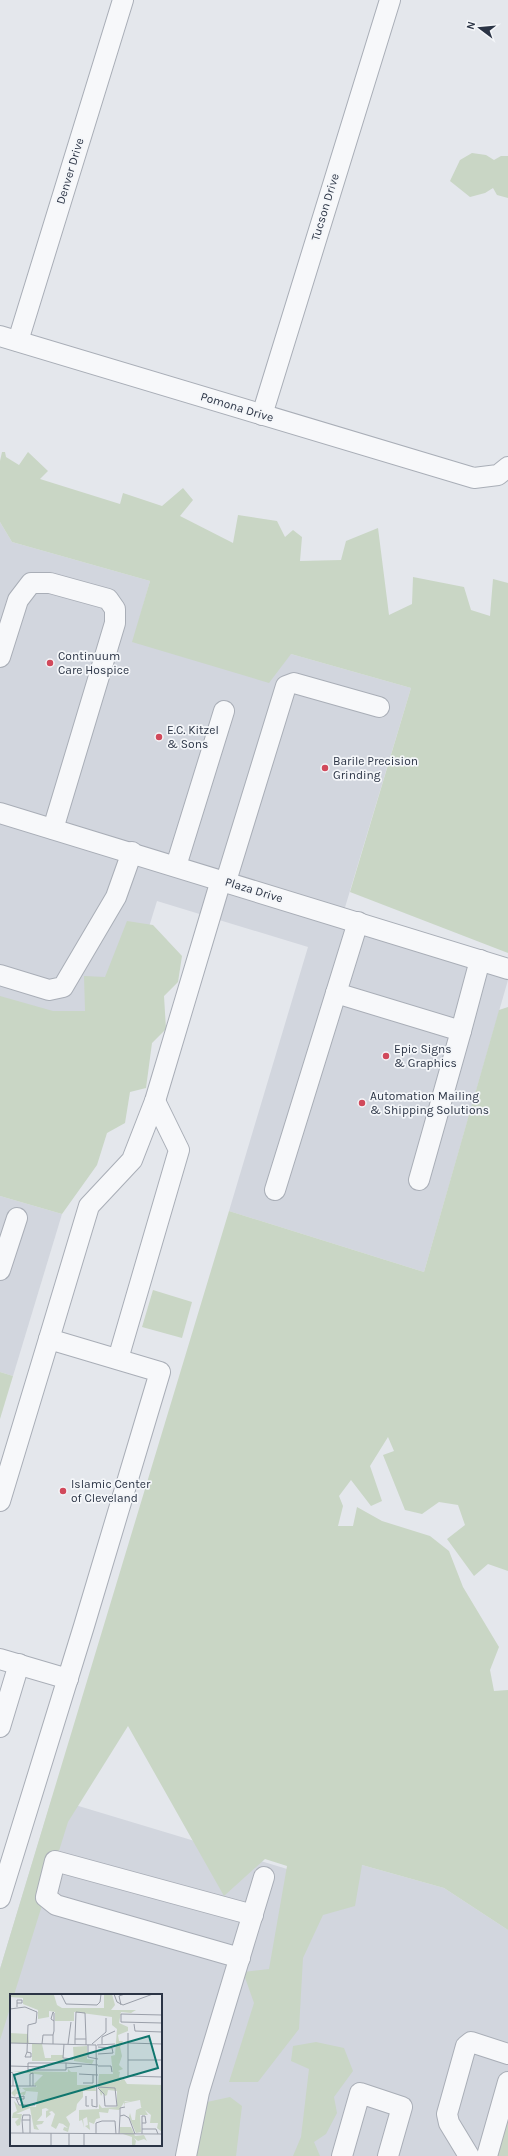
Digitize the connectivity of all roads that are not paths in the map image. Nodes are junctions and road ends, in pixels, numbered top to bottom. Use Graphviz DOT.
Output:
graph roads {
  1 [pos="123,0"];
  2 [pos="390,0"];
  3 [pos="9,339"];
  4 [pos="262,415"];
  5 [pos="508,467"];
  6 [pos="0,657"];
  7 [pos="379,707"];
  8 [pos="224,711"];
  9 [pos="0,813"];
  10 [pos="53,829"];
  11 [pos="132,852"];
  12 [pos="176,866"];
  13 [pos="224,881"];
  14 [pos="358,922"];
  15 [pos="480,960"];
  16 [pos="508,969"];
  17 [pos="0,975"];
  18 [pos="336,994"];
  19 [pos="461,1031"];
  20 [pos="155,1101"];
  21 [pos="418,1180"];
  22 [pos="274,1190"];
  23 [pos="16,1218"];
  24 [pos="0,1270"];
  25 [pos="49,1339"];
  26 [pos="118,1359"];
  27 [pos="0,1501"];
  28 [pos="5,1662"];
  29 [pos="68,1679"];
  30 [pos="0,1728"];
  31 [pos="264,1877"];
  32 [pos="0,1898"];
  33 [pos="253,1915"];
  34 [pos="240,1958"];
  35 [pos="508,2054"];
  36 [pos="508,2082"];
  37 [pos="186,2156"];
  38 [pos="342,2156"];
  39 [pos="388,2156"];
  40 [pos="469,2156"];
  41 [pos="487,2156"];
  1 -- 3 [label="street, Denver Drive"];
  2 -- 4 [label="street, Tucson Drive"];
  3 -- 4 [label="street, Pomona Drive"];
  4 -- 5 [label="street, Pomona Drive"];
  6 -- 10 [label="street"];
  7 -- 13 [label="street"];
  8 -- 12 [label="street"];
  9 -- 10 [label="street, Plaza Drive"];
  10 -- 11 [label="street, Plaza Drive"];
  11 -- 12 [label="street, Plaza Drive"];
  11 -- 17 [label="street"];
  12 -- 13 [label="street, Plaza Drive"];
  13 -- 14 [label="street, Plaza Drive"];
  13 -- 20 [label="street"];
  14 -- 15 [label="street, Plaza Drive"];
  14 -- 18 [label="street"];
  15 -- 16 [label="street, Plaza Drive"];
  15 -- 19 [label="street"];
  18 -- 19 [label="street"];
  18 -- 22 [label="street"];
  19 -- 21 [label="street"];
  20 -- 25 [label="street"];
  20 -- 26 [label="street"];
  23 -- 24 [label="street"];
  25 -- 26 [label="street"];
  25 -- 27 [label="street"];
  26 -- 29 [label="street"];
  28 -- 29 [label="street"];
  28 -- 30 [label="street"];
  29 -- 32 [label="street"];
  31 -- 33 [label="street"];
  33 -- 34 [label="street"];
  33 -- 34 [label="street"];
  34 -- 37 [label="street"];
  35 -- 40 [label="street"];
  36 -- 41 [label="street"];
  38 -- 39 [label="street"];
}
